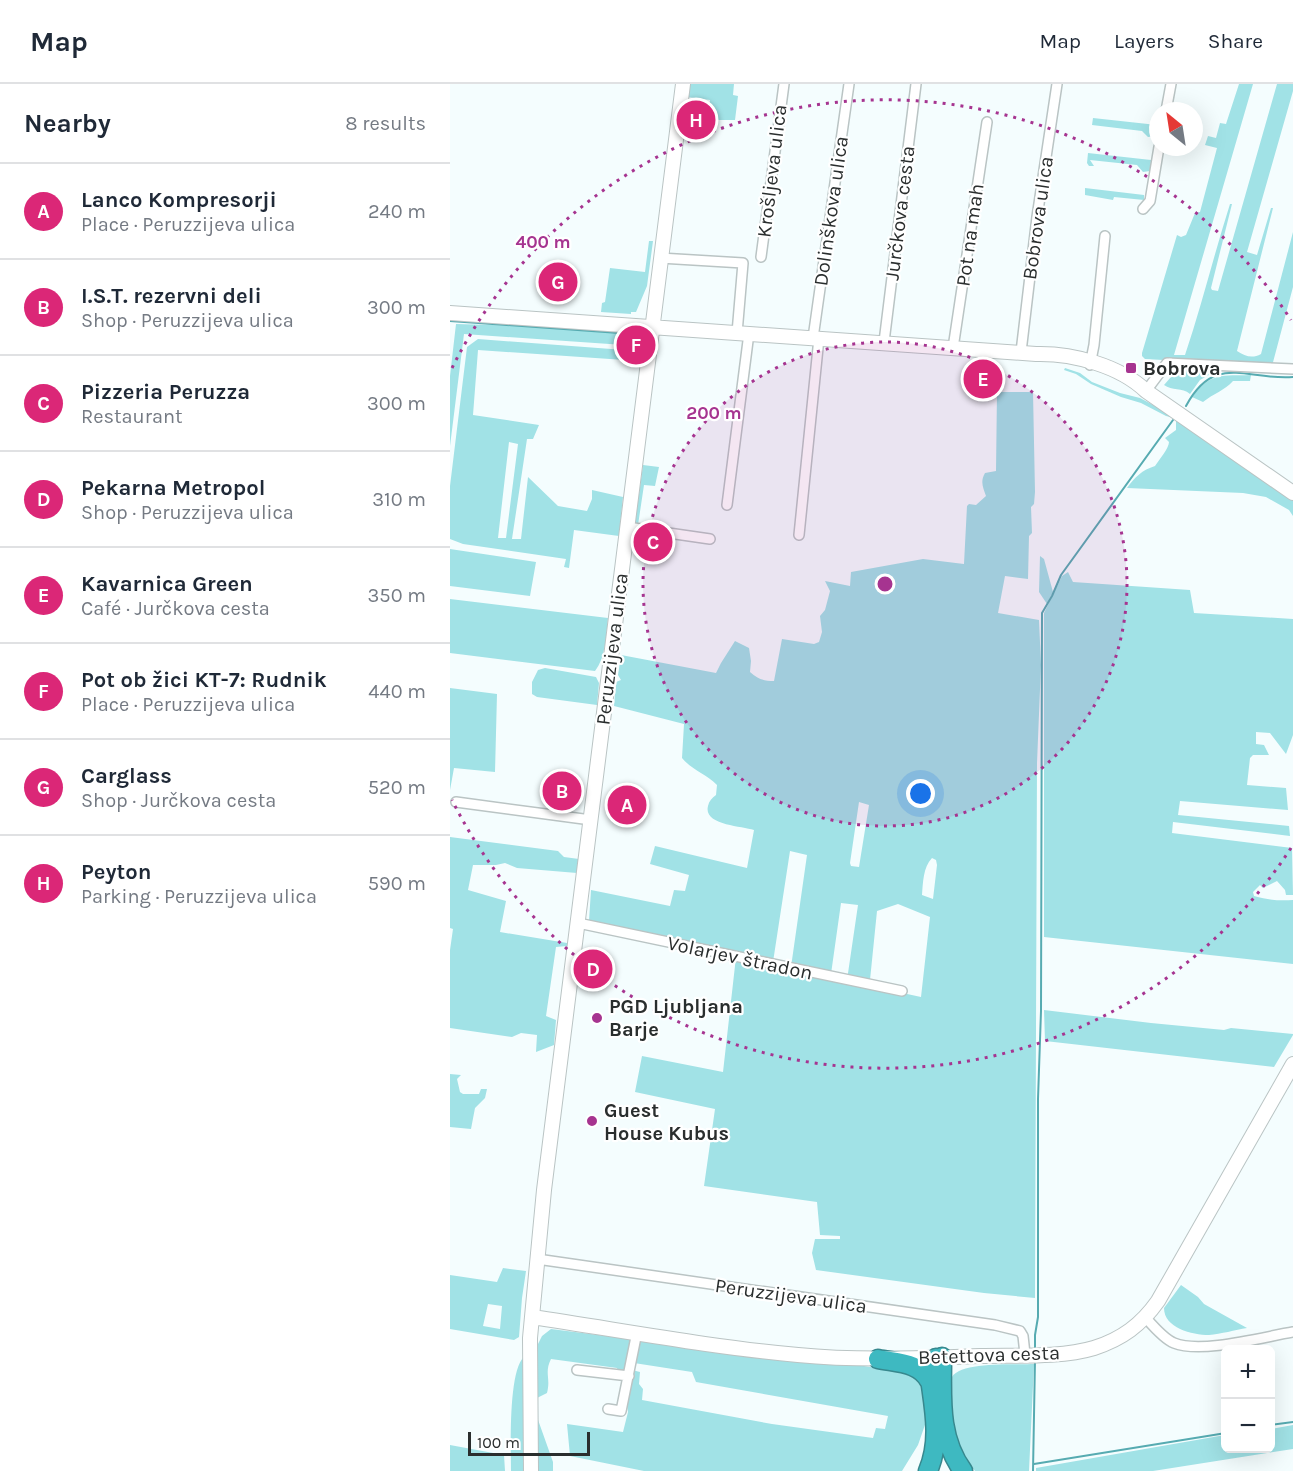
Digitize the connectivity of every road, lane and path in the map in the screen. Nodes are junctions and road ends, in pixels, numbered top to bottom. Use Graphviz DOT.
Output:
graph roads {
  1 [pos="683,84"];
  2 [pos="784,84"];
  3 [pos="849,84"];
  4 [pos="916,84"];
  5 [pos="1057,84"];
  6 [pos="1171,84"];
  7 [pos="1168,102"];
  8 [pos="987,122"];
  9 [pos="1158,156"];
  10 [pos="1143,209"];
  11 [pos="1105,236"];
  12 [pos="761,257"];
  13 [pos="660,258"];
  14 [pos="450,313"];
  15 [pos="651,326"];
  16 [pos="743,333"];
  17 [pos="816,338"];
  18 [pos="884,342"];
  19 [pos="953,348"];
  20 [pos="1021,352"];
  21 [pos="1090,365"];
  22 [pos="1293,369"];
  23 [pos="1146,391"];
  24 [pos="1293,493"];
  25 [pos="727,505"];
  26 [pos="627,527"];
  27 [pos="799,535"];
  28 [pos="710,539"];
  29 [pos="456,802"];
  30 [pos="591,820"];
  31 [pos="578,923"];
  32 [pos="902,991"];
  33 [pos="1293,1064"];
  34 [pos="537,1259"];
  35 [pos="532,1317"];
  36 [pos="1146,1318"];
  37 [pos="637,1332"];
  38 [pos="1293,1332"];
  39 [pos="1031,1354"];
  40 [pos="939,1357"];
  41 [pos="878,1359"];
  42 [pos="577,1370"];
  43 [pos="628,1376"];
  44 [pos="930,1382"];
  45 [pos="608,1409"];
  46 [pos="531,1471"];
  47 [pos="928,1471"];
  48 [pos="963,1471"];
  1 -- 13 [label="main road, Peruzzijeva ulica"];
  2 -- 12 [label="street, Krošljeva ulica"];
  3 -- 17 [label="street, Dolinškova ulica"];
  4 -- 18 [label="street, Jurčkova cesta"];
  5 -- 20 [label="street, Bobrova ulica"];
  6 -- 7 [label="street"];
  8 -- 19 [label="street, Pot na mah"];
  9 -- 10 [label="street"];
  11 -- 21 [label="street"];
  13 -- 15 [label="main road, Peruzzijeva ulica"];
  13 -- 16 [label="street"];
  14 -- 15 [label="main road"];
  15 -- 16 [label="main road"];
  15 -- 26 [label="main road, Peruzzijeva ulica"];
  16 -- 17 [label="main road"];
  16 -- 25 [label="street"];
  17 -- 18 [label="main road"];
  17 -- 27 [label="street"];
  18 -- 19 [label="main road"];
  19 -- 20 [label="main road"];
  20 -- 21 [label="main road"];
  21 -- 23 [label="main road"];
  22 -- 23 [label="street"];
  23 -- 24 [label="main road"];
  26 -- 28 [label="street"];
  26 -- 30 [label="main road, Peruzzijeva ulica"];
  29 -- 30 [label="street"];
  30 -- 31 [label="main road, Peruzzijeva ulica"];
  31 -- 32 [label="street, Volarjev štradon"];
  31 -- 34 [label="main road, Peruzzijeva ulica"];
  33 -- 36 [label="main road, Betettova cesta"];
  34 -- 35 [label="main road, Peruzzijeva ulica"];
  34 -- 39 [label="street, Peruzzijeva ulica"];
  35 -- 37 [label="main road, Betettova cesta"];
  35 -- 46 [label="main road, Peruzzijeva ulica"];
  36 -- 38 [label="street"];
  36 -- 39 [label="main road, Betettova cesta"];
  37 -- 41 [label="main road, Betettova cesta"];
  37 -- 43 [label="street"];
  39 -- 40 [label="main road, Betettova cesta"];
  40 -- 41 [label="main road, Betettova cesta"];
  40 -- 44 [label="highway"];
  40 -- 48 [label="highway"];
  41 -- 44 [label="highway"];
  42 -- 43 [label="street"];
  43 -- 45 [label="street"];
  44 -- 47 [label="highway"];
}
